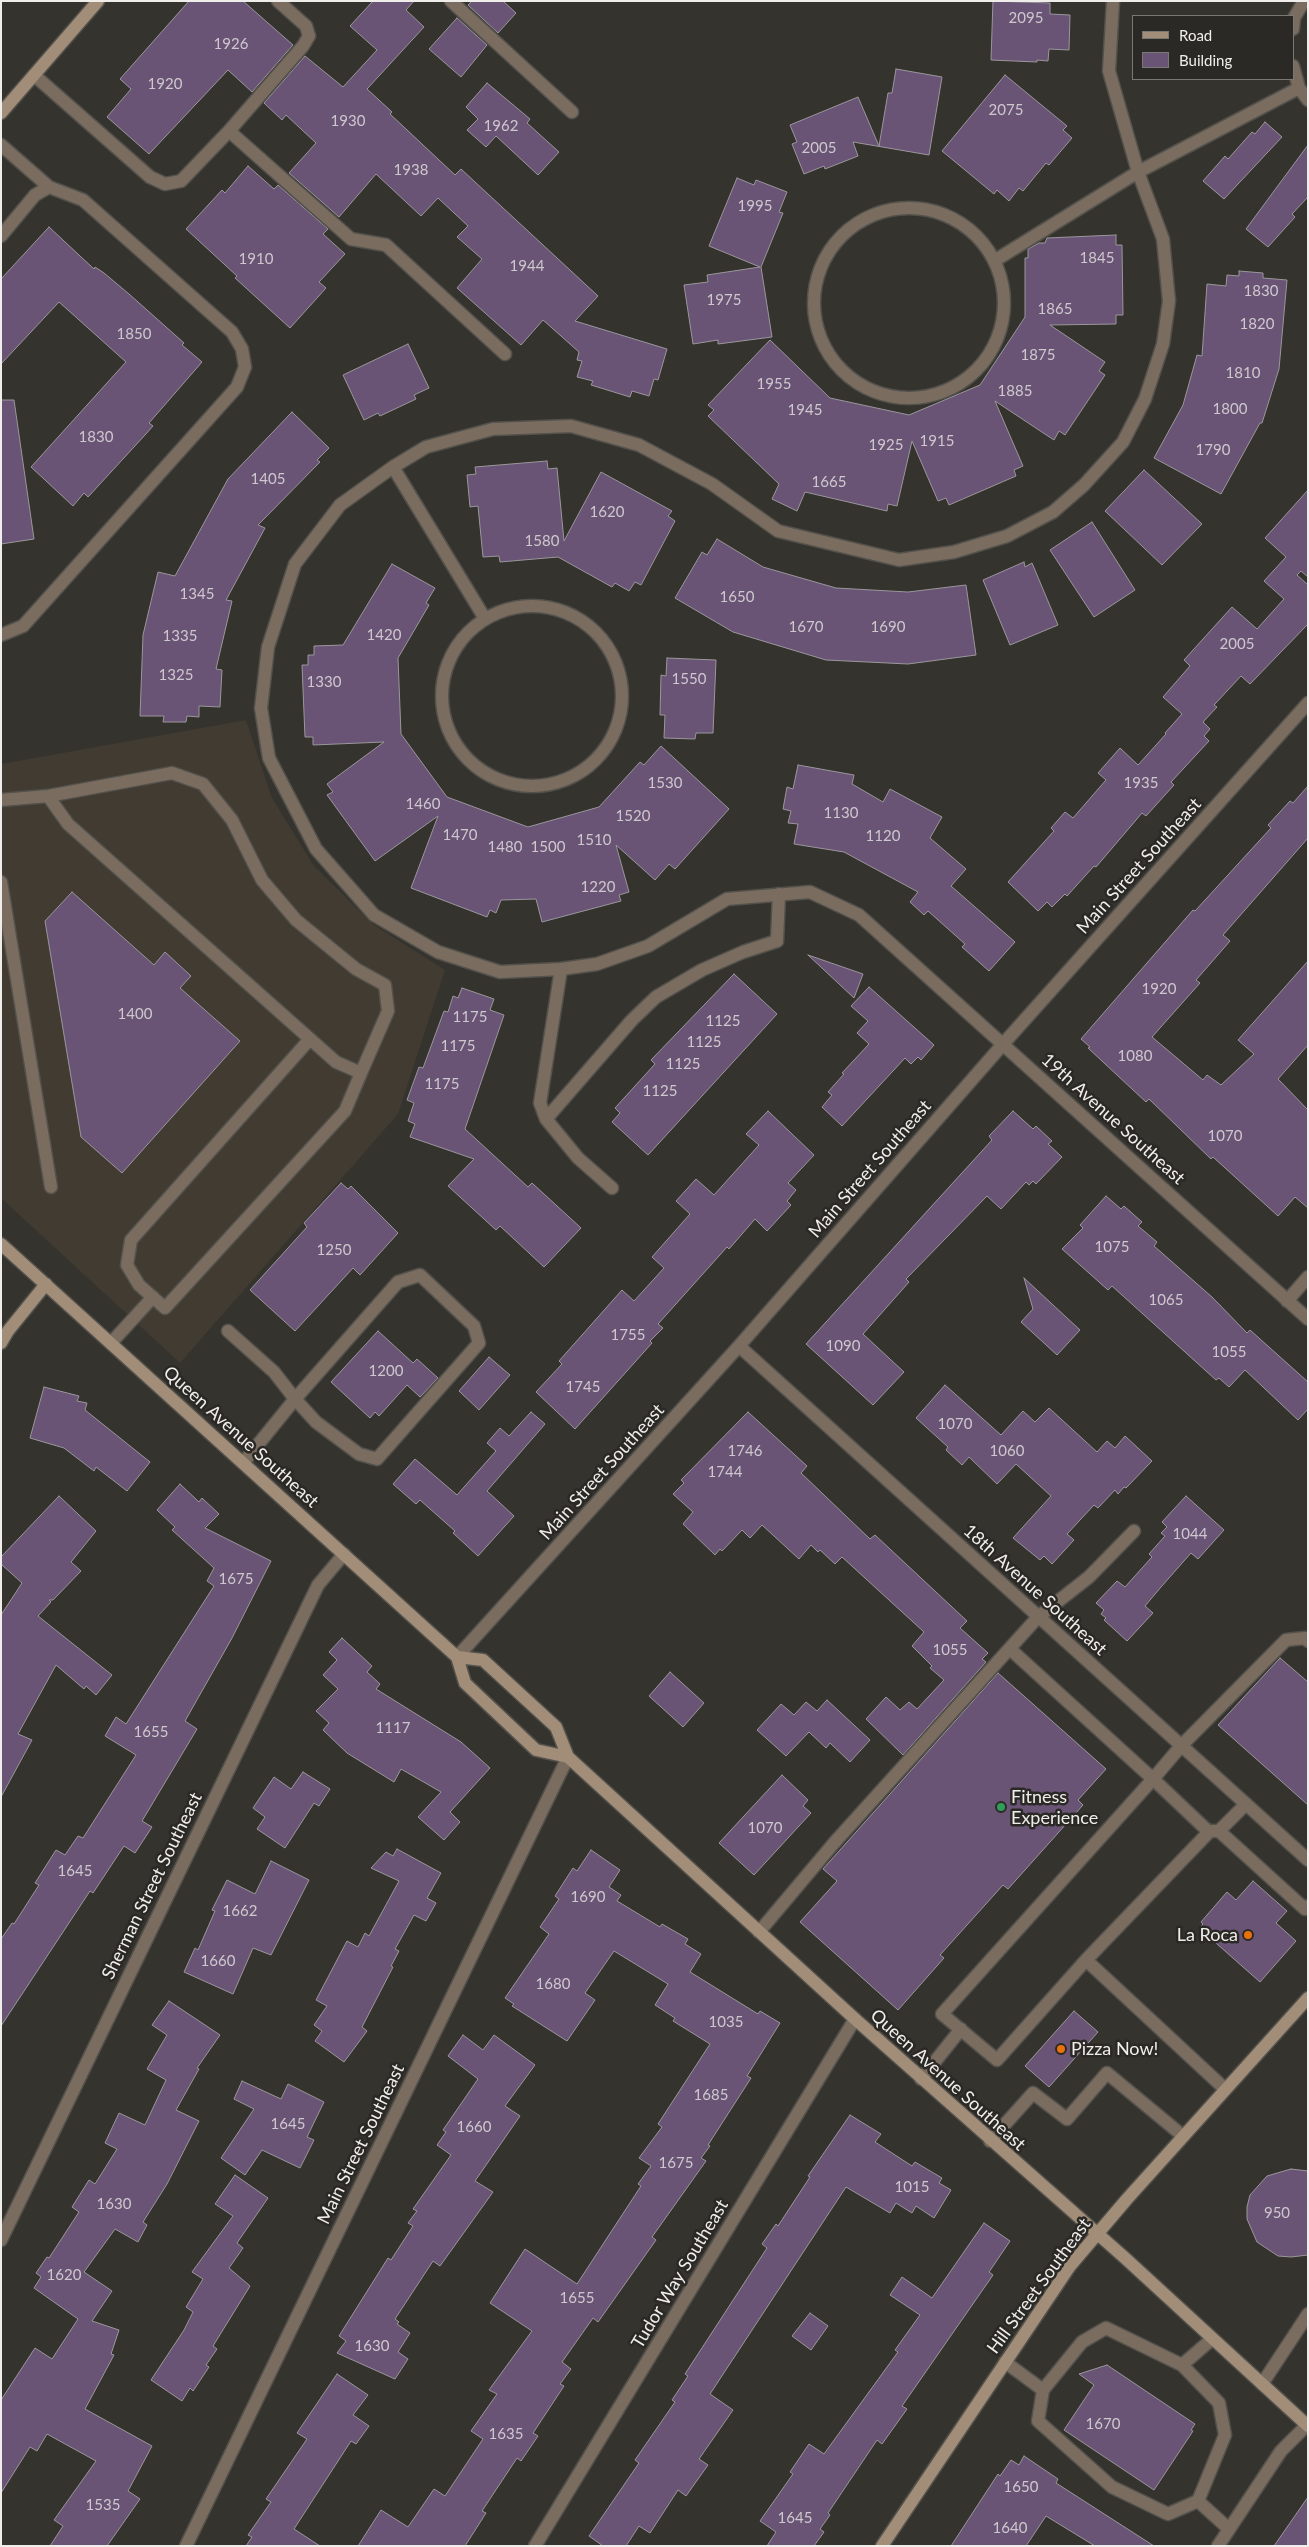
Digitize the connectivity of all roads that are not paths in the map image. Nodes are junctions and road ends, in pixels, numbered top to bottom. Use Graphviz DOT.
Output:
graph roads {
  1 [pos="98,1"];
  2 [pos="278,1"];
  3 [pos="451,1"];
  4 [pos="1113,1"];
  5 [pos="1304,1"];
  6 [pos="1294,18"];
  7 [pos="1294,70"];
  8 [pos="34,75"];
  9 [pos="1299,88"];
  10 [pos="1308,100"];
  11 [pos="572,112"];
  12 [pos="1,113"];
  13 [pos="229,131"];
  14 [pos="1,145"];
  15 [pos="1138,172"];
  16 [pos="48,187"];
  17 [pos="1,236"];
  18 [pos="994,261"];
  19 [pos="505,354"];
  20 [pos="393,467"];
  21 [pos="484,617"];
  22 [pos="1,635"];
  23 [pos="1308,703"];
  24 [pos="48,796"];
  25 [pos="1,800"];
  26 [pos="1,882"];
  27 [pos="779,894"];
  28 [pos="6,948"];
  29 [pos="561,968"];
  30 [pos="310,1039"];
  31 [pos="1004,1043"];
  32 [pos="362,1073"];
  33 [pos="546,1119"];
  34 [pos="52,1187"];
  35 [pos="612,1188"];
  36 [pos="1,1244"];
  37 [pos="1308,1277"];
  38 [pos="46,1284"];
  39 [pos="153,1298"];
  40 [pos="1287,1301"];
  41 [pos="1308,1320"];
  42 [pos="228,1331"];
  43 [pos="1,1343"];
  44 [pos="111,1343"];
  45 [pos="739,1346"];
  46 [pos="295,1399"];
  47 [pos="243,1463"];
  48 [pos="1134,1531"];
  49 [pos="344,1554"];
  50 [pos="1038,1617"];
  51 [pos="1308,1641"];
  52 [pos="1010,1649"];
  53 [pos="457,1657"];
  54 [pos="1181,1746"];
  55 [pos="568,1757"];
  56 [pos="1153,1779"];
  57 [pos="1246,1804"];
  58 [pos="1214,1831"];
  59 [pos="1308,1860"];
  60 [pos="1308,1906"];
  61 [pos="760,1932"];
  62 [pos="1086,1960"];
  63 [pos="1308,1998"];
  64 [pos="855,2019"];
  65 [pos="961,2029"];
  66 [pos="921,2079"];
  67 [pos="1225,2089"];
  68 [pos="1183,2136"];
  69 [pos="990,2141"];
  70 [pos="1096,2234"];
  71 [pos="1,2240"];
  72 [pos="1308,2314"];
  73 [pos="1212,2339"];
  74 [pos="1005,2362"];
  75 [pos="1182,2365"];
  76 [pos="1262,2384"];
  77 [pos="1044,2390"];
  78 [pos="1307,2426"];
  79 [pos="1198,2501"];
  80 [pos="1229,2529"];
  81 [pos="186,2546"];
  82 [pos="535,2546"];
  83 [pos="882,2546"];
  84 [pos="1218,2546"];
  1 -- 8 [label="main road"];
  2 -- 13 [label="street"];
  3 -- 11 [label="street"];
  4 -- 15 [label="street, 19th Avenue Southeast"];
  5 -- 6 [label="street"];
  7 -- 9 [label="street"];
  8 -- 12 [label="main road"];
  8 -- 13 [label="street"];
  9 -- 10 [label="street"];
  9 -- 15 [label="street"];
  13 -- 19 [label="street"];
  14 -- 16 [label="street"];
  15 -- 18 [label="street"];
  15 -- 20 [label="street, 19th Avenue Southeast"];
  16 -- 17 [label="street"];
  16 -- 22 [label="street"];
  18 -- 18 [label="street"];
  20 -- 21 [label="street"];
  20 -- 29 [label="street, 19th Avenue Southeast"];
  21 -- 21 [label="street"];
  23 -- 31 [label="street, Main Street Southeast"];
  24 -- 25 [label="street"];
  24 -- 30 [label="street"];
  24 -- 32 [label="street"];
  26 -- 28 [label="street"];
  27 -- 29 [label="street, 19th Avenue Southeast"];
  27 -- 31 [label="street, 19th Avenue Southeast"];
  27 -- 33 [label="street"];
  28 -- 34 [label="street"];
  29 -- 33 [label="street"];
  30 -- 32 [label="street"];
  30 -- 39 [label="street"];
  31 -- 40 [label="street, 19th Avenue Southeast"];
  31 -- 45 [label="street, Main Street Southeast"];
  32 -- 39 [label="street"];
  33 -- 35 [label="street"];
  36 -- 38 [label="main road, Queen Avenue Southeast"];
  37 -- 40 [label="street"];
  38 -- 43 [label="main road"];
  38 -- 44 [label="main road, Queen Avenue Southeast"];
  39 -- 44 [label="street"];
  40 -- 41 [label="street, 19th Avenue Southeast"];
  42 -- 46 [label="street"];
  44 -- 47 [label="main road, Queen Avenue Southeast"];
  45 -- 50 [label="street, 18th Avenue Southeast"];
  45 -- 53 [label="street, Main Street Southeast"];
  46 -- 46 [label="street"];
  46 -- 47 [label="street"];
  47 -- 49 [label="main road, Queen Avenue Southeast"];
  48 -- 50 [label="street"];
  49 -- 53 [label="main road, Queen Avenue Southeast"];
  49 -- 71 [label="street, Sherman Street Southeast"];
  50 -- 52 [label="street"];
  50 -- 54 [label="street, 18th Avenue Southeast"];
  51 -- 54 [label="street"];
  52 -- 56 [label="street"];
  52 -- 61 [label="street"];
  53 -- 55 [label="main road, Queen Avenue Southeast"];
  53 -- 55 [label="main road"];
  54 -- 56 [label="street"];
  54 -- 57 [label="street, 18th Avenue Southeast"];
  55 -- 61 [label="main road, Queen Avenue Southeast"];
  55 -- 81 [label="street, Main Street Southeast"];
  56 -- 58 [label="street"];
  56 -- 65 [label="street"];
  57 -- 58 [label="street"];
  57 -- 59 [label="street, 18th Avenue Southeast"];
  58 -- 60 [label="street"];
  58 -- 62 [label="street"];
  61 -- 64 [label="main road, Queen Avenue Southeast"];
  62 -- 65 [label="street"];
  62 -- 67 [label="street"];
  63 -- 67 [label="main road, Hill Street Southeast"];
  64 -- 66 [label="main road, Queen Avenue Southeast"];
  64 -- 82 [label="street, Tudor Way Southeast"];
  65 -- 66 [label="street"];
  66 -- 69 [label="main road, Queen Avenue Southeast"];
  67 -- 68 [label="main road, Hill Street Southeast"];
  68 -- 69 [label="street"];
  68 -- 70 [label="main road, Hill Street Southeast"];
  69 -- 70 [label="main road, Queen Avenue Southeast"];
  70 -- 73 [label="main road, Queen Avenue Southeast"];
  70 -- 74 [label="main road, Hill Street Southeast"];
  72 -- 76 [label="street"];
  73 -- 75 [label="street"];
  73 -- 76 [label="main road, Queen Avenue Southeast"];
  74 -- 77 [label="street"];
  74 -- 83 [label="main road, Hill Street Southeast"];
  75 -- 77 [label="street"];
  75 -- 79 [label="street"];
  76 -- 78 [label="main road, Queen Avenue Southeast"];
  77 -- 79 [label="street"];
  78 -- 80 [label="street"];
  79 -- 80 [label="street"];
  80 -- 84 [label="street"];
}
